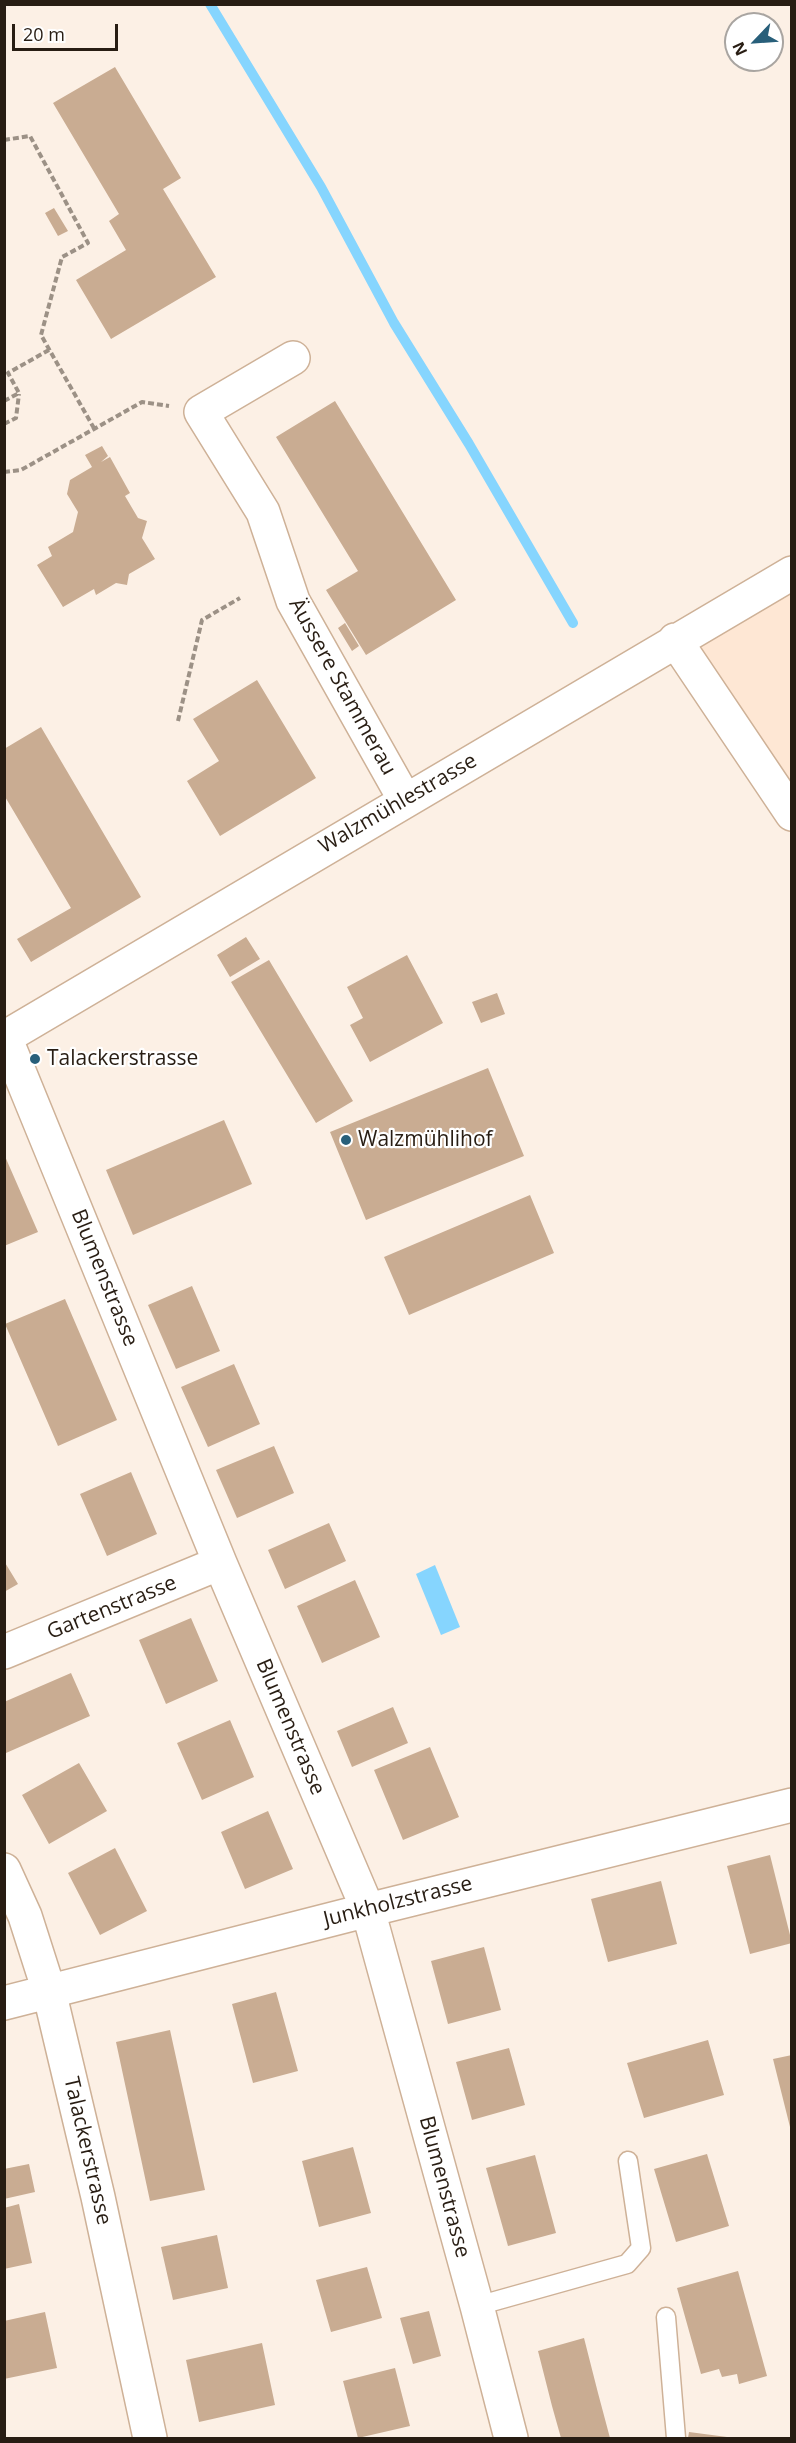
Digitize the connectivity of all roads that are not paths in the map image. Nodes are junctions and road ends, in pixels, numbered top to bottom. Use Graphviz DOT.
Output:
graph roads {
  1 [pos="293,358"];
  2 [pos="792,573"];
  3 [pos="675,640"];
  4 [pos="405,800"];
  5 [pos="792,814"];
  6 [pos="5,1037"];
  7 [pos="220,1563"];
  8 [pos="4,1652"];
  9 [pos="792,1805"];
  10 [pos="4,1870"];
  11 [pos="368,1910"];
  12 [pos="49,1991"];
  13 [pos="4,2003"];
  14 [pos="628,2161"];
  15 [pos="477,2306"];
  16 [pos="666,2317"];
  17 [pos="150,2439"];
  18 [pos="510,2439"];
  19 [pos="676,2439"];
  1 -- 4 [label="street, Äussere Stammerau"];
  2 -- 3 [label="street, Walzmühlestrasse"];
  3 -- 4 [label="street, Walzmühlestrasse"];
  3 -- 5 [label="street"];
  4 -- 6 [label="street, Walzmühlestrasse"];
  6 -- 7 [label="street, Blumenstrasse"];
  7 -- 8 [label="street, Gartenstrasse"];
  7 -- 11 [label="street, Blumenstrasse"];
  9 -- 11 [label="street, Junkholzstrasse"];
  10 -- 12 [label="street, Talackerstrasse"];
  11 -- 12 [label="street, Junkholzstrasse"];
  11 -- 15 [label="street, Blumenstrasse"];
  12 -- 13 [label="street, Junkholzstrasse"];
  12 -- 17 [label="street, Talackerstrasse"];
  14 -- 15 [label="lane"];
  15 -- 18 [label="street, Blumenstrasse"];
  16 -- 19 [label="lane"];
}
